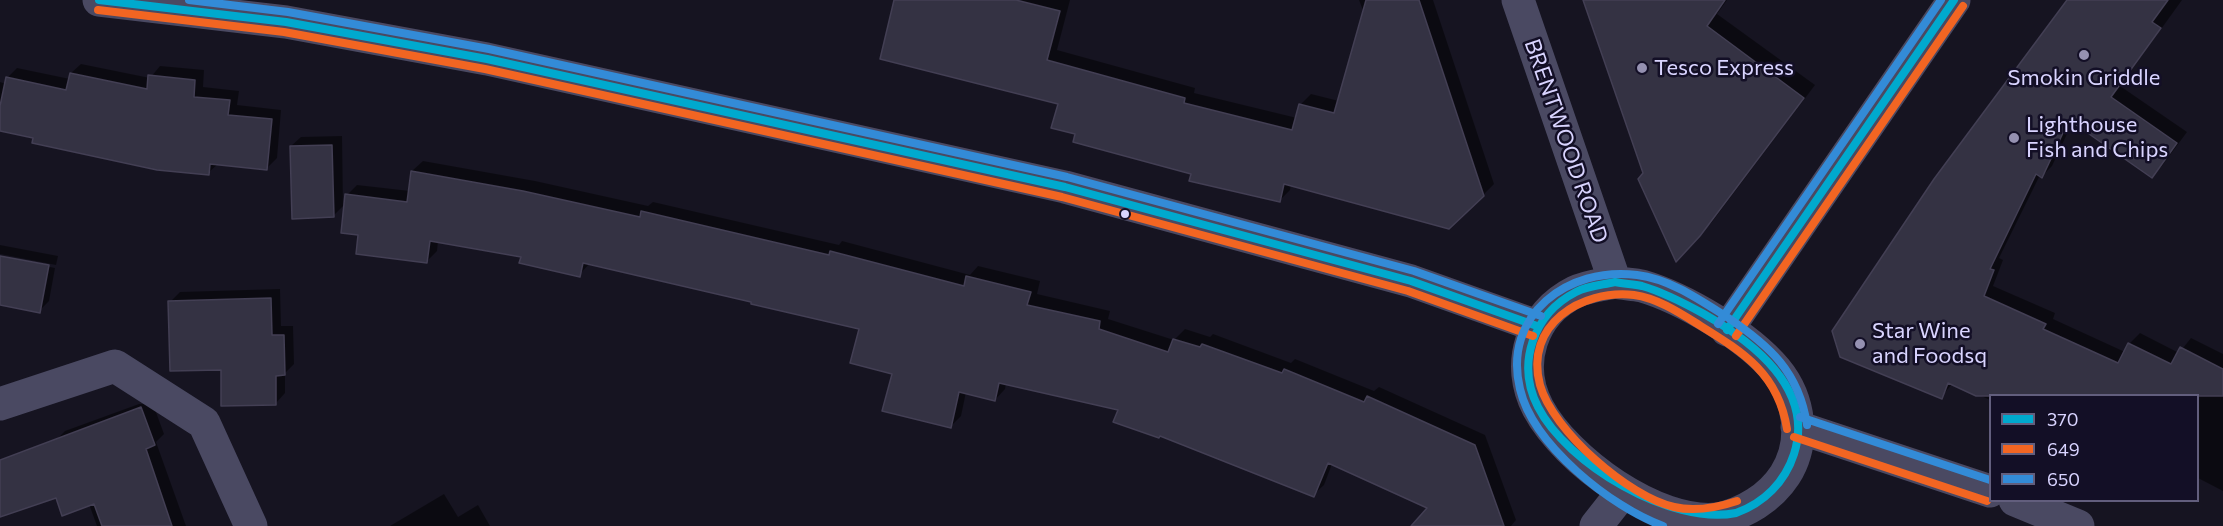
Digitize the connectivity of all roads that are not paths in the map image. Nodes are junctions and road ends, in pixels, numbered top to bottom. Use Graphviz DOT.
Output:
graph roads {
  1 [pos="99,0"];
  2 [pos="1518,0"];
  3 [pos="1954,0"];
  4 [pos="1615,282"];
  5 [pos="1537,326"];
  6 [pos="1727,330"];
  7 [pos="0,404"];
  8 [pos="1797,427"];
  9 [pos="1989,491"];
  10 [pos="1622,493"];
  11 [pos="2018,502"];
  12 [pos="1744,519"];
  13 [pos="251,526"];
  14 [pos="1596,526"];
  15 [pos="2078,526"];
  1 -- 5 [label="street"];
  2 -- 4 [label="street, BRENTWOOD ROAD"];
  3 -- 6 [label="street"];
  4 -- 5 [label="street"];
  4 -- 6 [label="street"];
  5 -- 10 [label="street"];
  6 -- 8 [label="street"];
  7 -- 13 [label="street"];
  8 -- 9 [label="street"];
  8 -- 12 [label="street"];
  10 -- 12 [label="street"];
  10 -- 14 [label="street"];
  11 -- 15 [label="street"];
}
